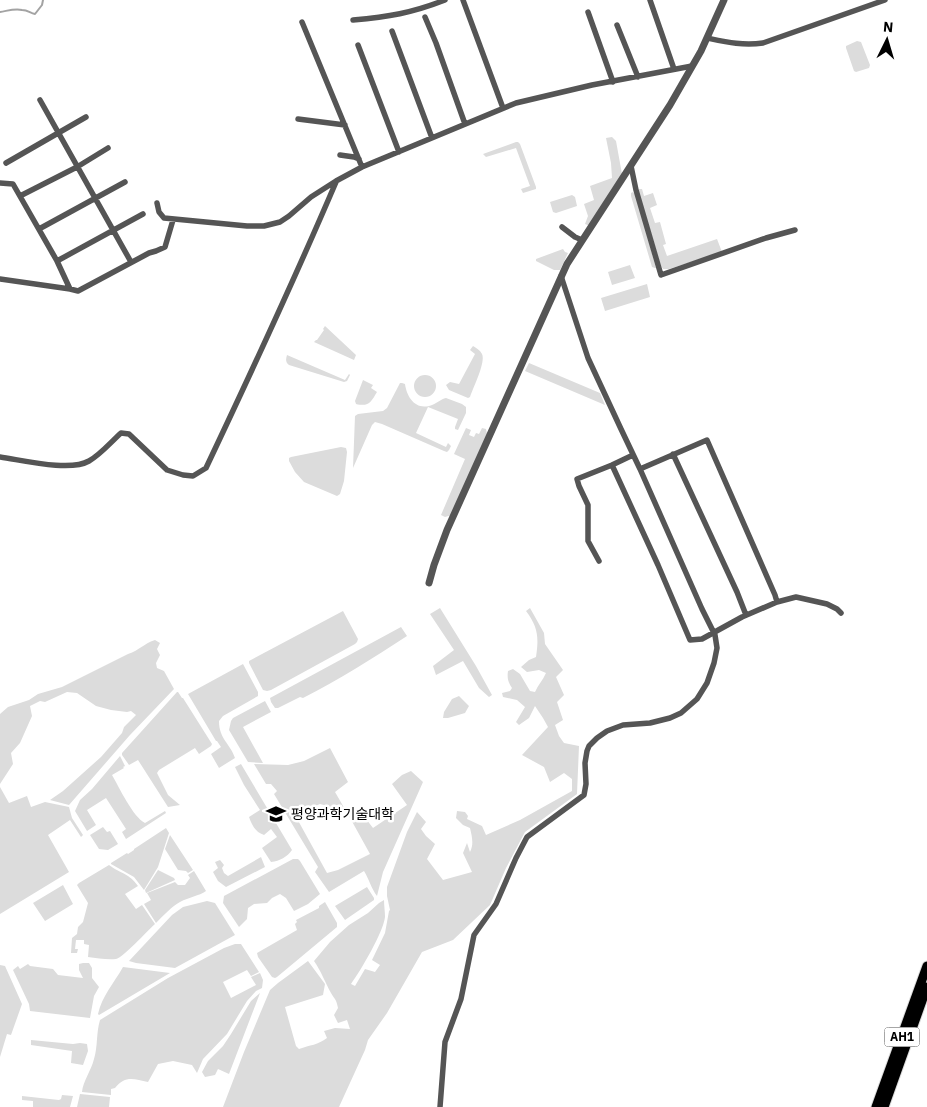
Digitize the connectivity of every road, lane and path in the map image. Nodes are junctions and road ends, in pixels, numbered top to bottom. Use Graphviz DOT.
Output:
graph roads {
  1 [pos="446,0"];
  2 [pos="463,0"];
  3 [pos="650,0"];
  4 [pos="724,0"];
  5 [pos="885,0"];
  6 [pos="588,12"];
  7 [pos="425,18"];
  8 [pos="353,20"];
  9 [pos="302,22"];
  10 [pos="617,25"];
  11 [pos="392,31"];
  12 [pos="707,38"];
  13 [pos="358,45"];
  14 [pos="692,66"];
  15 [pos="674,69"];
  16 [pos="638,77"];
  17 [pos="613,82"];
  18 [pos="40,100"];
  19 [pos="503,108"];
  20 [pos="86,118"];
  21 [pos="298,119"];
  22 [pos="465,124"];
  23 [pos="345,125"];
  24 [pos="58,134"];
  25 [pos="432,138"];
  26 [pos="108,148"];
  27 [pos="399,152"];
  28 [pos="340,155"];
  29 [pos="359,159"];
  30 [pos="6,163"];
  31 [pos="77,166"];
  32 [pos="631,166"];
  33 [pos="362,167"];
  34 [pos="336,181"];
  35 [pos="125,182"];
  36 [pos="0,183"];
  37 [pos="20,196"];
  38 [pos="95,198"];
  39 [pos="157,203"];
  40 [pos="143,214"];
  41 [pos="173,220"];
  42 [pos="562,227"];
  43 [pos="39,229"];
  44 [pos="795,230"];
  45 [pos="112,231"];
  46 [pos="582,240"];
  47 [pos="57,261"];
  48 [pos="131,262"];
  49 [pos="561,276"];
  50 [pos="0,279"];
  51 [pos="70,289"];
  52 [pos="673,454"];
  53 [pos="633,456"];
  54 [pos="0,457"];
  55 [pos="612,465"];
  56 [pos="640,469"];
  57 [pos="599,561"];
  58 [pos="429,583"];
  59 [pos="777,602"];
  60 [pos="841,613"];
  61 [pos="746,615"];
  62 [pos="714,632"];
  63 [pos="927,966"];
  64 [pos="927,987"];
  65 [pos="440,1107"];
  66 [pos="876,1107"];
  67 [pos="884,1107"];
  1 -- 8 [label="street"];
  2 -- 19 [label="street"];
  3 -- 15 [label="street"];
  4 -- 12 [label="street"];
  5 -- 12 [label="street"];
  6 -- 17 [label="street"];
  7 -- 22 [label="street"];
  9 -- 23 [label="street"];
  10 -- 16 [label="street"];
  11 -- 25 [label="street"];
  12 -- 14 [label="street"];
  13 -- 27 [label="street"];
  14 -- 15 [label="street"];
  14 -- 32 [label="street"];
  15 -- 16 [label="street"];
  16 -- 17 [label="street"];
  17 -- 19 [label="street"];
  18 -- 24 [label="street"];
  19 -- 22 [label="street"];
  20 -- 24 [label="street"];
  21 -- 23 [label="street"];
  22 -- 25 [label="street"];
  23 -- 29 [label="street"];
  24 -- 30 [label="street"];
  24 -- 31 [label="street"];
  25 -- 27 [label="street"];
  26 -- 31 [label="street"];
  27 -- 33 [label="street"];
  28 -- 29 [label="street"];
  29 -- 33 [label="street"];
  31 -- 37 [label="street"];
  31 -- 38 [label="street"];
  32 -- 44 [label="street"];
  32 -- 46 [label="street"];
  33 -- 34 [label="street"];
  34 -- 41 [label="street"];
  34 -- 54 [label="street"];
  35 -- 38 [label="street"];
  36 -- 37 [label="street"];
  37 -- 43 [label="street"];
  38 -- 43 [label="street"];
  38 -- 45 [label="street"];
  39 -- 41 [label="street"];
  40 -- 45 [label="street"];
  41 -- 48 [label="street"];
  42 -- 46 [label="street"];
  43 -- 47 [label="street"];
  45 -- 47 [label="street"];
  45 -- 48 [label="street"];
  46 -- 49 [label="street"];
  47 -- 51 [label="street"];
  48 -- 51 [label="street"];
  49 -- 53 [label="street"];
  49 -- 58 [label="street"];
  50 -- 51 [label="street"];
  52 -- 56 [label="street"];
  52 -- 59 [label="street"];
  52 -- 61 [label="street"];
  53 -- 55 [label="street"];
  53 -- 56 [label="street"];
  55 -- 57 [label="street"];
  55 -- 62 [label="street"];
  56 -- 62 [label="street"];
  59 -- 60 [label="street"];
  59 -- 61 [label="street"];
  61 -- 62 [label="street"];
  62 -- 65 [label="street"];
  63 -- 66 [label="highway, AH1"];
  64 -- 67 [label="highway, AH1"];
}
